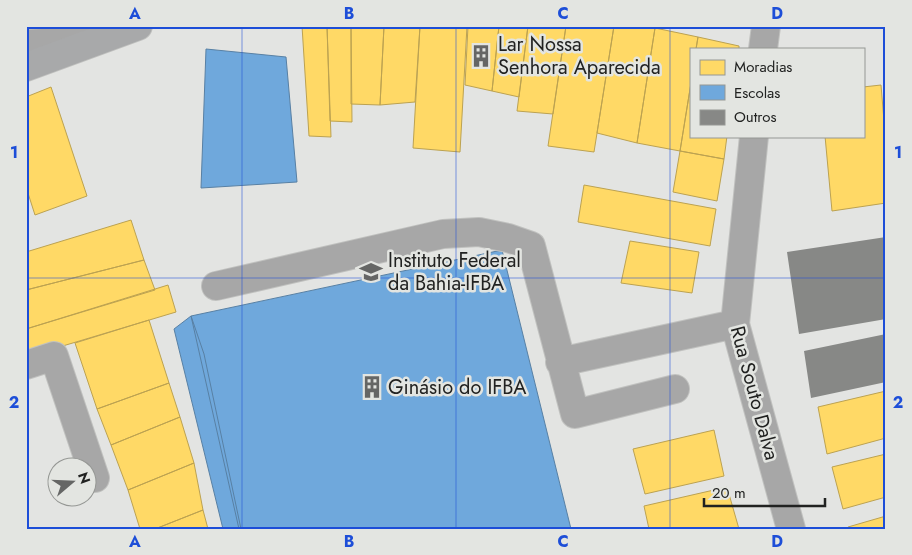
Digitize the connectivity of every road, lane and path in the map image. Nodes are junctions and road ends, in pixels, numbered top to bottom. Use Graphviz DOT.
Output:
graph roads {
  1 [pos="138,26"];
  2 [pos="766,26"];
  3 [pos="104,39"];
  4 [pos="26,44"];
  5 [pos="764,48"];
  6 [pos="26,67"];
  7 [pos="754,138"];
  8 [pos="216,286"];
  9 [pos="735,324"];
  10 [pos="560,362"];
  11 [pos="26,365"];
  12 [pos="675,390"];
  13 [pos="88,458"];
  14 [pos="791,529"];
  1 -- 3 [label="main road"];
  2 -- 5 [label="street"];
  3 -- 4 [label="street"];
  3 -- 6 [label="main road"];
  7 -- 9 [label="street, Rua Souto Dalva"];
  8 -- 10 [label="street"];
  9 -- 10 [label="street"];
  9 -- 14 [label="street, Rua Souto Dalva"];
  10 -- 12 [label="street"];
  11 -- 13 [label="street"];
}
